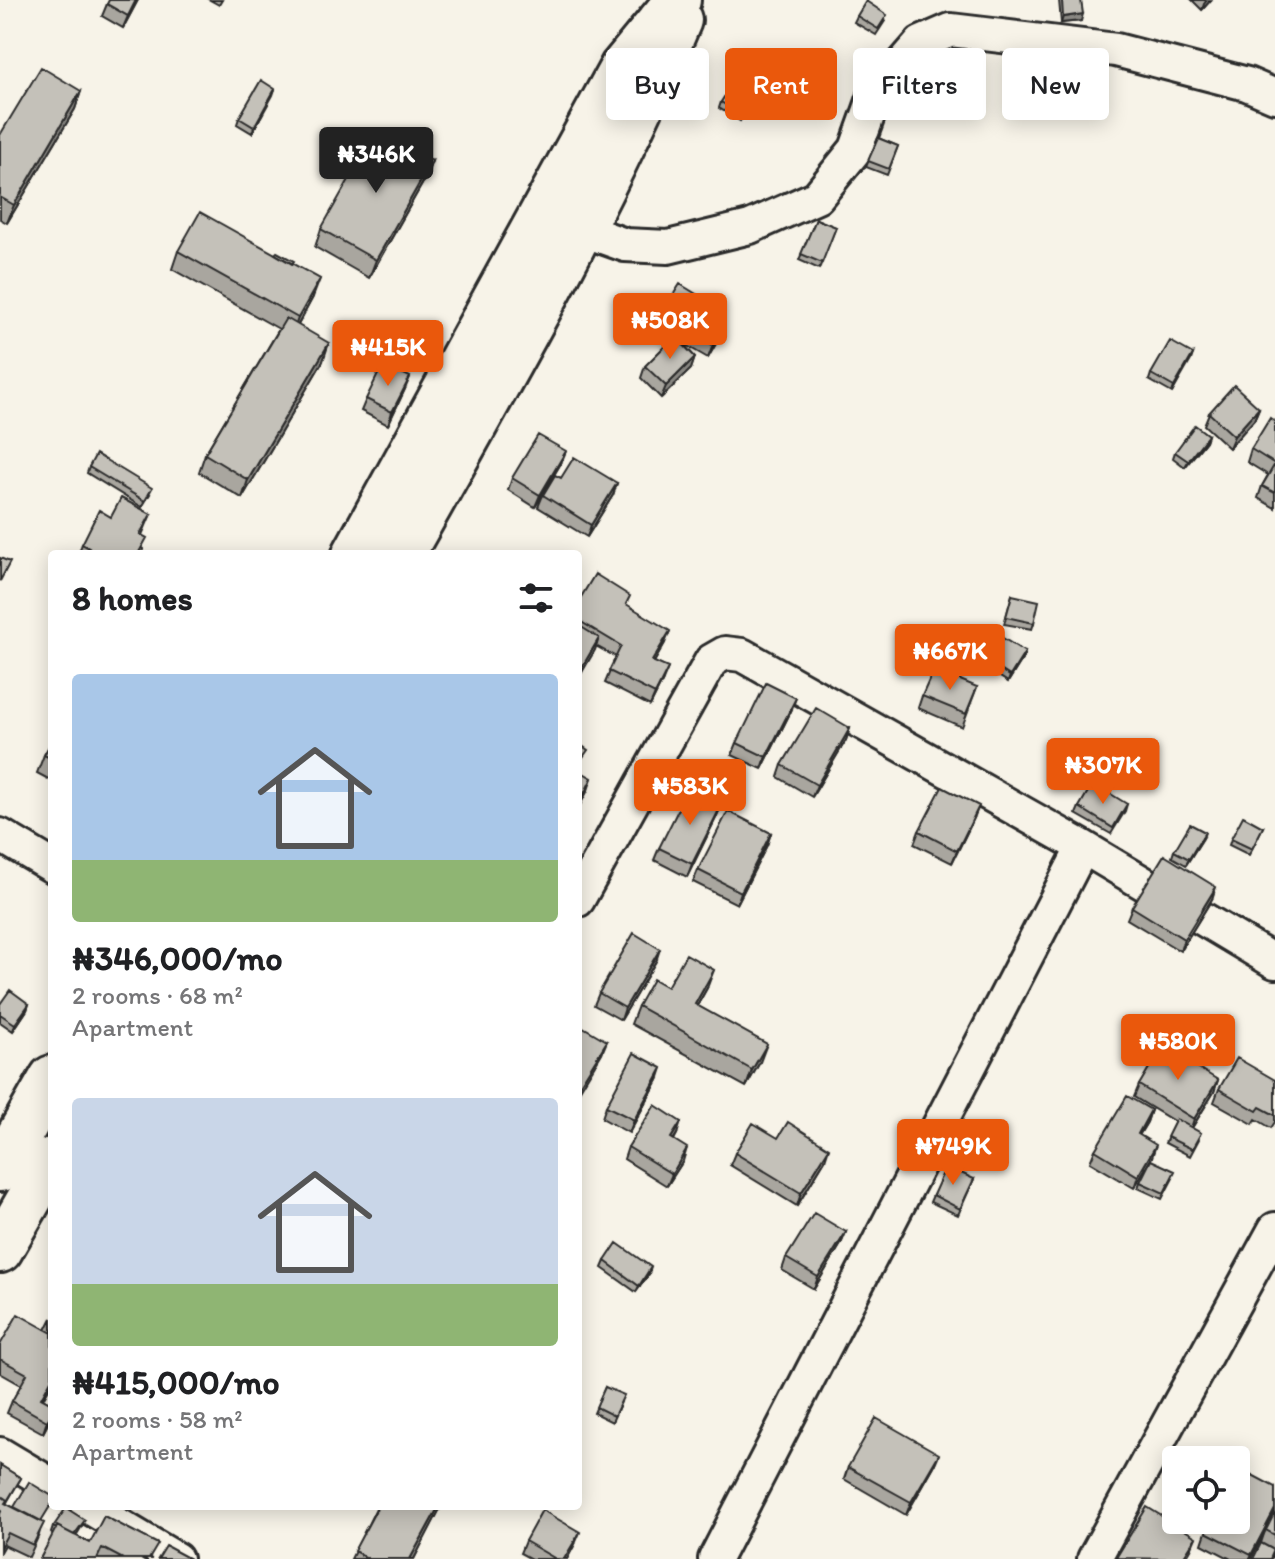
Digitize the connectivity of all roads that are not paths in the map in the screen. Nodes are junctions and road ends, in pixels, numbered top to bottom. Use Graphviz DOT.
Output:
graph roads {
  1 [pos="678,0"];
  2 [pos="688,0"];
  3 [pos="1275,96"];
  4 [pos="580,229"];
  5 [pos="357,550"];
  6 [pos="404,550"];
  7 [pos="0,835"];
  8 [pos="1083,847"];
  9 [pos="48,864"];
  10 [pos="582,893"];
  11 [pos="1275,962"];
  12 [pos="48,1085"];
  13 [pos="48,1167"];
  14 [pos="0,1169"];
  15 [pos="1275,1229"];
  16 [pos="0,1250"];
  17 [pos="0,1454"];
  18 [pos="48,1483"];
  19 [pos="94,1510"];
  20 [pos="176,1559"];
  21 [pos="715,1559"];
  22 [pos="1094,1559"];
  1 -- 5 [label="main road"];
  2 -- 4 [label="main road"];
  3 -- 4 [label="street"];
  4 -- 6 [label="main road"];
  7 -- 9 [label="street"];
  8 -- 10 [label="street"];
  8 -- 11 [label="street"];
  8 -- 21 [label="street"];
  12 -- 14 [label="main road"];
  13 -- 16 [label="main road"];
  15 -- 22 [label="street"];
  17 -- 18 [label="street"];
  19 -- 20 [label="street"];
}
